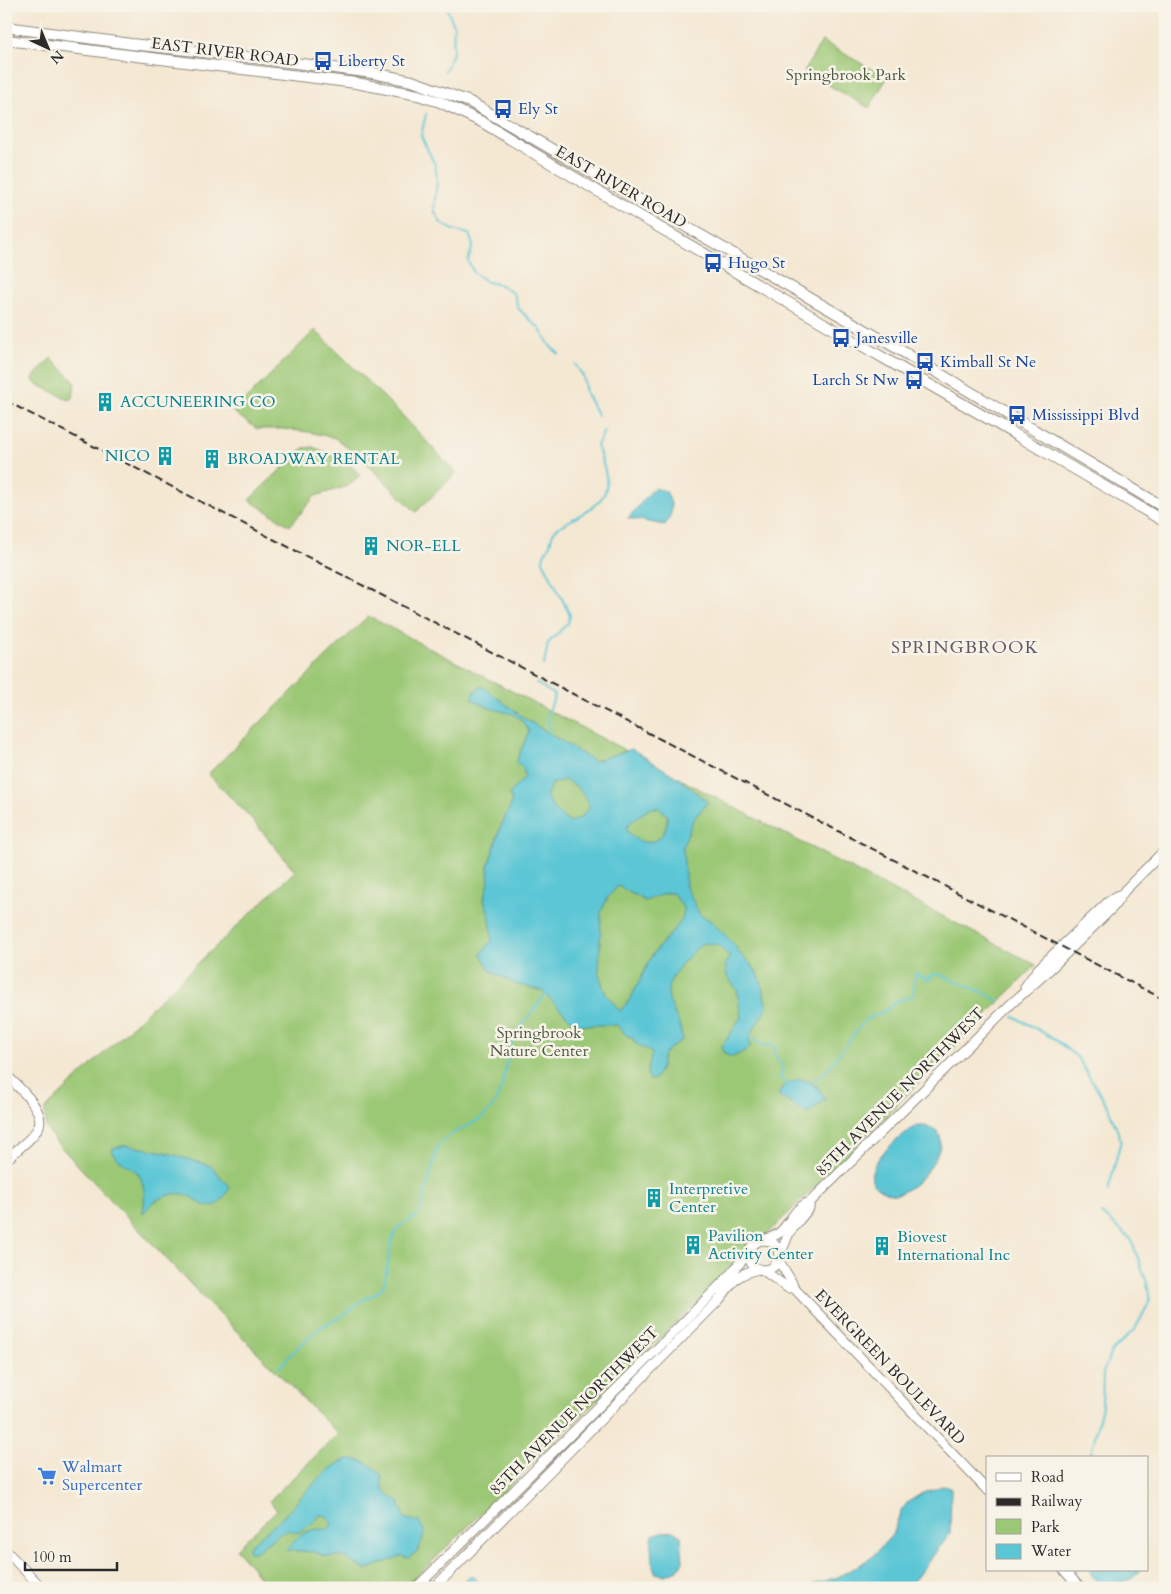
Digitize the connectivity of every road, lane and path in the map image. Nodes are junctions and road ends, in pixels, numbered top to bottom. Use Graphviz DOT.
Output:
graph roads {
  1 [pos="6,27"];
  2 [pos="6,40"];
  3 [pos="1165,508"];
  4 [pos="1165,522"];
  5 [pos="1165,850"];
  6 [pos="6,1075"];
  7 [pos="6,1160"];
  8 [pos="810,1202"];
  9 [pos="764,1240"];
  10 [pos="750,1252"];
  11 [pos="779,1258"];
  12 [pos="761,1269"];
  13 [pos="793,1287"];
  14 [pos="637,1368"];
  15 [pos="620,1399"];
  16 [pos="573,1432"];
  17 [pos="563,1457"];
  18 [pos="986,1489"];
  19 [pos="6,1551"];
  20 [pos="1066,1572"];
  21 [pos="42,1588"];
  22 [pos="416,1588"];
  23 [pos="434,1588"];
  24 [pos="1080,1588"];
  1 -- 3 [label="main road, EAST RIVER ROAD"];
  2 -- 4 [label="main road, EAST RIVER ROAD"];
  5 -- 8 [label="street, 85TH AVENUE NORTHWEST"];
  6 -- 7 [label="street"];
  8 -- 9 [label="street, 85TH AVENUE NORTHWEST"];
  8 -- 11 [label="street, 85TH AVENUE NORTHWEST"];
  9 -- 10 [label="street"];
  9 -- 11 [label="street"];
  10 -- 12 [label="street"];
  10 -- 14 [label="street, 85TH AVENUE NORTHWEST"];
  11 -- 12 [label="street"];
  11 -- 13 [label="street, EVERGREEN BOULEVARD"];
  12 -- 13 [label="street, EVERGREEN BOULEVARD"];
  12 -- 15 [label="street, 85TH AVENUE NORTHWEST"];
  13 -- 18 [label="street, EVERGREEN BOULEVARD"];
  14 -- 15 [label="street"];
  14 -- 16 [label="street, 85TH AVENUE NORTHWEST"];
  15 -- 17 [label="street, 85TH AVENUE NORTHWEST"];
  16 -- 17 [label="street"];
  16 -- 22 [label="street, 85TH AVENUE NORTHWEST"];
  17 -- 23 [label="street, 85TH AVENUE NORTHWEST"];
  19 -- 21 [label="street"];
  20 -- 24 [label="street"];
}
